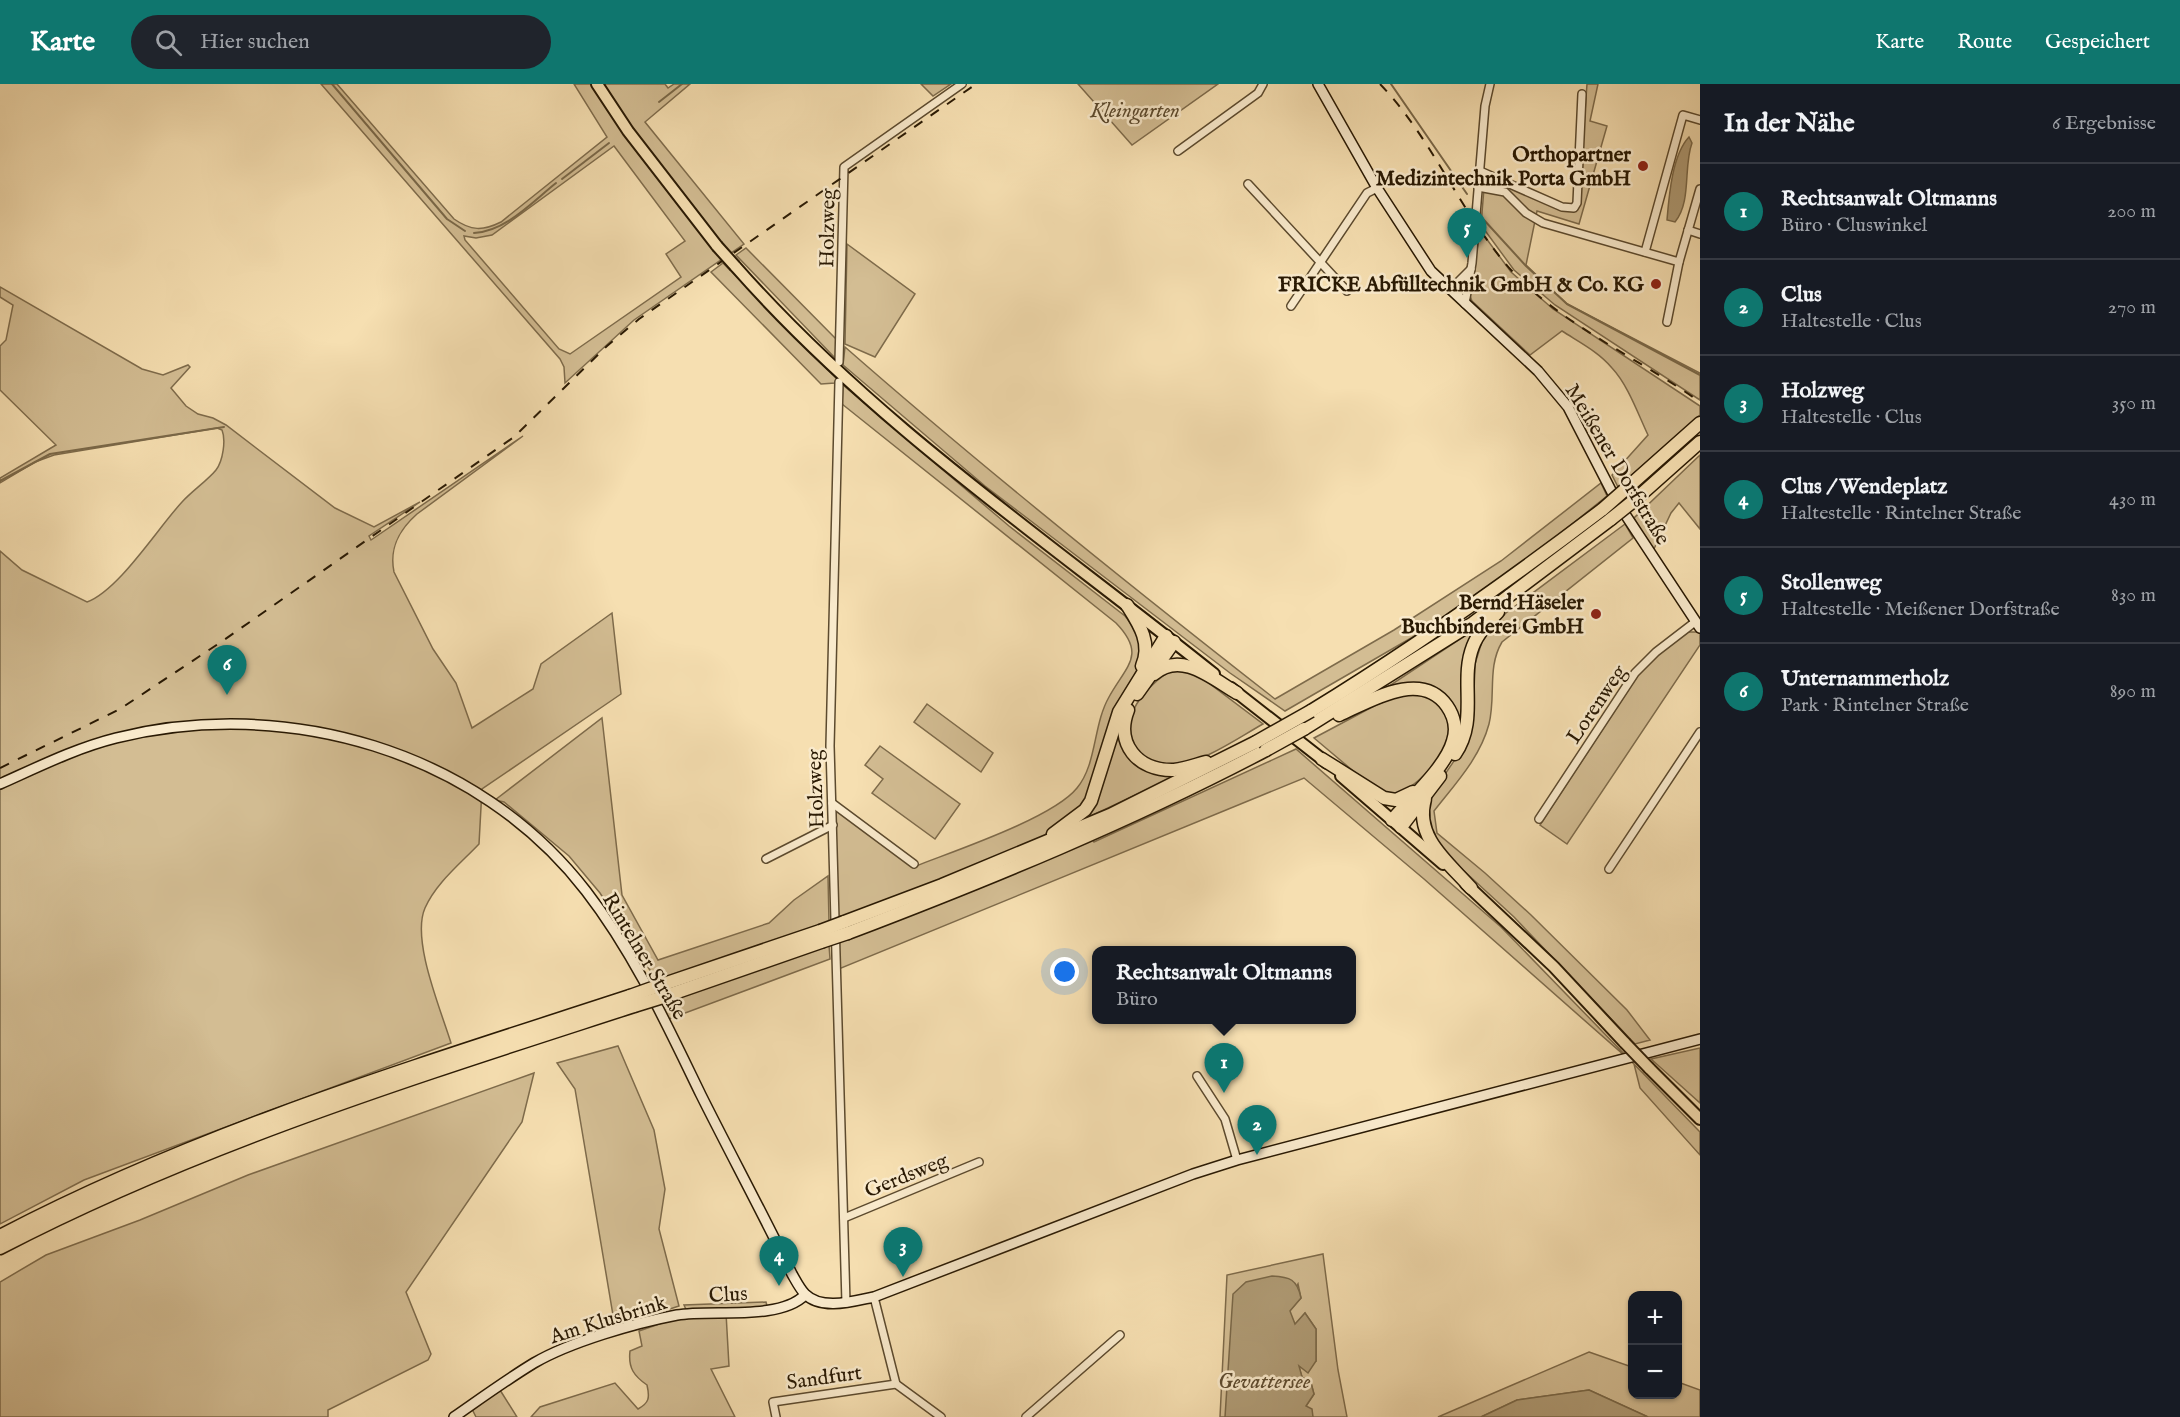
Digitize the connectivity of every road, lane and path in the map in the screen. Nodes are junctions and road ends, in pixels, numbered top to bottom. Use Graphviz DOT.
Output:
graph roads {
  1 [pos="597,84"];
  2 [pos="962,84"];
  3 [pos="1263,84"];
  4 [pos="1318,84"];
  5 [pos="1490,84"];
  6 [pos="1582,94"];
  7 [pos="1700,120"];
  8 [pos="1178,151"];
  9 [pos="1480,171"];
  10 [pos="1248,184"];
  11 [pos="1377,188"];
  12 [pos="1479,188"];
  13 [pos="1700,189"];
  14 [pos="1688,231"];
  15 [pos="1700,234"];
  16 [pos="1646,252"];
  17 [pos="1320,262"];
  18 [pos="1679,262"];
  19 [pos="1471,269"];
  20 [pos="1447,286"];
  21 [pos="1347,291"];
  22 [pos="1465,304"];
  23 [pos="1291,306"];
  24 [pos="1667,322"];
  25 [pos="839,362"];
  26 [pos="839,382"];
  27 [pos="1700,423"];
  28 [pos="1700,442"];
  29 [pos="1515,592"];
  30 [pos="1127,605"];
  31 [pos="1698,625"];
  32 [pos="1170,639"];
  33 [pos="1140,683"];
  34 [pos="1237,693"];
  35 [pos="1318,717"];
  36 [pos="1700,732"];
  37 [pos="1261,746"];
  38 [pos="1230,754"];
  39 [pos="1322,759"];
  40 [pos="0,784"];
  41 [pos="1424,791"];
  42 [pos="832,803"];
  43 [pos="1539,819"];
  44 [pos="1396,824"];
  45 [pos="833,825"];
  46 [pos="1033,848"];
  47 [pos="766,859"];
  48 [pos="914,864"];
  49 [pos="1609,869"];
  50 [pos="1471,888"];
  51 [pos="846,928"];
  52 [pos="632,1001"];
  53 [pos="1700,1039"];
  54 [pos="1197,1076"];
  55 [pos="1700,1119"];
  56 [pos="1237,1160"];
  57 [pos="980,1162"];
  58 [pos="844,1218"];
  59 [pos="0,1236"];
  60 [pos="0,1248"];
  61 [pos="805,1295"];
  62 [pos="874,1297"];
  63 [pos="846,1303"];
  64 [pos="682,1315"];
  65 [pos="1120,1335"];
  66 [pos="896,1384"];
  67 [pos="935,1415"];
  68 [pos="454,1417"];
  69 [pos="776,1417"];
  70 [pos="1026,1417"];
  1 -- 30 [label="main road, bridge"];
  2 -- 25 [label="street, Holzweg"];
  3 -- 8 [label="street"];
  4 -- 11 [label="main road, Meißener Dorfstraße"];
  5 -- 9 [label="street"];
  6 -- 9 [label="street"];
  7 -- 16 [label="street"];
  9 -- 12 [label="street"];
  10 -- 17 [label="street"];
  11 -- 17 [label="street"];
  11 -- 20 [label="main road, Meißener Dorfstraße"];
  12 -- 16 [label="street"];
  12 -- 19 [label="street"];
  13 -- 14 [label="street"];
  14 -- 15 [label="street"];
  14 -- 18 [label="street"];
  16 -- 18 [label="street"];
  17 -- 21 [label="street"];
  17 -- 23 [label="street"];
  18 -- 24 [label="street"];
  19 -- 20 [label="street"];
  19 -- 22 [label="street"];
  20 -- 22 [label="main road, Meißener Dorfstraße"];
  22 -- 31 [label="main road, Meißener Dorfstraße"];
  26 -- 42 [label="street, Holzweg"];
  27 -- 35 [label="highway, bridge"];
  28 -- 29 [label="highway, bridge"];
  29 -- 35 [label="highway"];
  29 -- 41 [label="highway"];
  30 -- 32 [label="main road"];
  30 -- 33 [label="highway"];
  31 -- 43 [label="street, Lorenweg"];
  32 -- 33 [label="highway"];
  32 -- 34 [label="main road"];
  33 -- 34 [label="highway"];
  33 -- 38 [label="highway"];
  33 -- 46 [label="highway"];
  34 -- 39 [label="main road"];
  35 -- 37 [label="highway, bridge"];
  35 -- 37 [label="highway, bridge"];
  35 -- 41 [label="highway"];
  36 -- 49 [label="street"];
  37 -- 38 [label="highway"];
  37 -- 51 [label="highway"];
  38 -- 46 [label="highway"];
  39 -- 41 [label="highway"];
  39 -- 44 [label="main road"];
  40 -- 61 [label="main road, Rintelner Straße"];
  41 -- 44 [label="highway"];
  41 -- 50 [label="highway"];
  42 -- 45 [label="street, Holzweg"];
  42 -- 48 [label="street"];
  44 -- 50 [label="main road"];
  45 -- 47 [label="street"];
  45 -- 58 [label="street, Holzweg"];
  46 -- 51 [label="highway"];
  50 -- 55 [label="main road, bridge"];
  51 -- 52 [label="highway, bridge"];
  52 -- 59 [label="highway"];
  52 -- 60 [label="highway"];
  53 -- 56 [label="main road"];
  54 -- 56 [label="street"];
  56 -- 62 [label="main road"];
  57 -- 58 [label="street, Gerdsweg"];
  58 -- 63 [label="street, Holzweg"];
  61 -- 63 [label="main road"];
  61 -- 64 [label="main road, Clus"];
  62 -- 63 [label="main road"];
  62 -- 66 [label="street"];
  64 -- 68 [label="main road, Am Klusbrink"];
  65 -- 70 [label="street"];
  66 -- 67 [label="street"];
  66 -- 69 [label="street, Sandfurt"];
}
